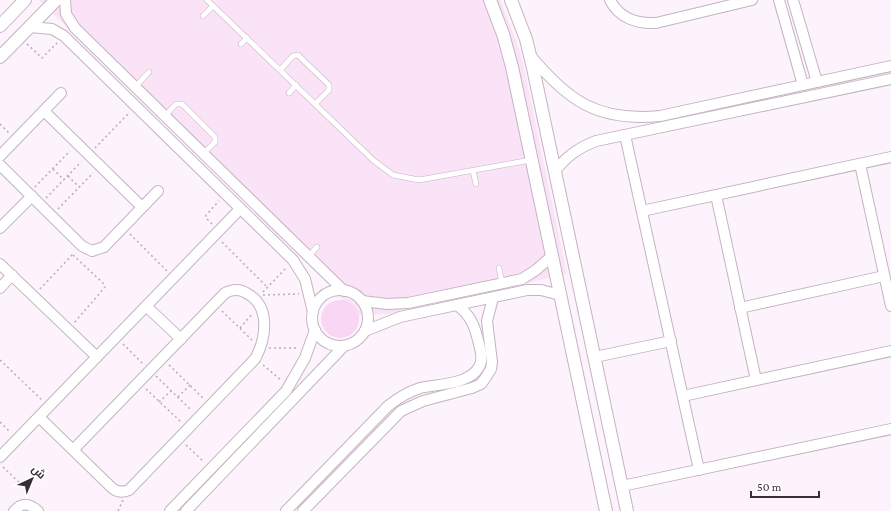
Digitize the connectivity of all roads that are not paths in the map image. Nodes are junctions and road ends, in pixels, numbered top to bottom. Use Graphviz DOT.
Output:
graph roads {
  1 [pos="25,0"];
  2 [pos="56,0"];
  3 [pos="65,0"];
  4 [pos="207,0"];
  5 [pos="491,0"];
  6 [pos="511,0"];
  7 [pos="610,0"];
  8 [pos="752,0"];
  9 [pos="779,0"];
  10 [pos="793,0"];
  11 [pos="213,6"];
  12 [pos="203,16"];
  13 [pos="0,26"];
  14 [pos="30,27"];
  15 [pos="247,38"];
  16 [pos="241,44"];
  17 [pos="530,55"];
  18 [pos="0,57"];
  19 [pos="891,66"];
  20 [pos="280,70"];
  21 [pos="150,72"];
  22 [pos="126,78"];
  23 [pos="891,79"];
  24 [pos="817,82"];
  25 [pos="803,84"];
  26 [pos="296,85"];
  27 [pos="135,87"];
  28 [pos="117,88"];
  29 [pos="61,93"];
  30 [pos="289,93"];
  31 [pos="315,104"];
  32 [pos="44,111"];
  33 [pos="164,116"];
  34 [pos="625,135"];
  35 [pos="204,154"];
  36 [pos="0,156"];
  37 [pos="891,157"];
  38 [pos="531,160"];
  39 [pos="860,164"];
  40 [pos="0,165"];
  41 [pos="473,171"];
  42 [pos="555,171"];
  43 [pos="476,184"];
  44 [pos="158,191"];
  45 [pos="30,195"];
  46 [pos="716,195"];
  47 [pos="142,207"];
  48 [pos="240,209"];
  49 [pos="642,211"];
  50 [pos="273,222"];
  51 [pos="0,228"];
  52 [pos="263,231"];
  53 [pos="317,248"];
  54 [pos="309,256"];
  55 [pos="552,256"];
  56 [pos="0,264"];
  57 [pos="498,268"];
  58 [pos="12,276"];
  59 [pos="884,276"];
  60 [pos="502,283"];
  61 [pos="0,288"];
  62 [pos="344,291"];
  63 [pos="560,295"];
  64 [pos="493,298"];
  65 [pos="362,301"];
  66 [pos="456,305"];
  67 [pos="146,306"];
  68 [pos="891,306"];
  69 [pos="740,308"];
  70 [pos="313,312"];
  71 [pos="586,319"];
  72 [pos="566,322"];
  73 [pos="315,330"];
  74 [pos="365,331"];
  75 [pos="181,339"];
  76 [pos="671,341"];
  77 [pos="344,346"];
  78 [pos="891,351"];
  79 [pos="97,357"];
  80 [pos="595,357"];
  81 [pos="756,380"];
  82 [pos="683,396"];
  83 [pos="39,417"];
  84 [pos="891,429"];
  85 [pos="73,450"];
  86 [pos="0,457"];
  87 [pos="699,470"];
  88 [pos="622,486"];
  89 [pos="603,508"];
  90 [pos="36,509"];
  91 [pos="14,511"];
  92 [pos="170,511"];
  93 [pos="186,511"];
  94 [pos="286,511"];
  95 [pos="303,511"];
  96 [pos="627,511"];
  1 -- 13 [label="street"];
  2 -- 14 [label="street"];
  3 -- 22 [label="street"];
  4 -- 11 [label="lane"];
  5 -- 38 [label="street"];
  6 -- 17 [label="street"];
  7 -- 8 [label="street"];
  9 -- 25 [label="street"];
  10 -- 24 [label="street"];
  11 -- 12 [label="lane"];
  11 -- 15 [label="lane"];
  14 -- 18 [label="street"];
  14 -- 28 [label="street"];
  15 -- 16 [label="lane"];
  15 -- 20 [label="lane"];
  17 -- 25 [label="street"];
  17 -- 42 [label="street"];
  19 -- 24 [label="street"];
  20 -- 26 [label="lane"];
  20 -- 31 [label="lane"];
  21 -- 27 [label="lane"];
  22 -- 27 [label="street"];
  22 -- 28 [label="street"];
  23 -- 34 [label="street"];
  24 -- 25 [label="street"];
  26 -- 30 [label="lane"];
  26 -- 31 [label="lane"];
  27 -- 33 [label="street"];
  28 -- 48 [label="street"];
  29 -- 32 [label="street"];
  31 -- 41 [label="lane"];
  32 -- 36 [label="street"];
  32 -- 47 [label="street"];
  33 -- 35 [label="street"];
  33 -- 35 [label="lane"];
  34 -- 42 [label="street"];
  34 -- 49 [label="street"];
  35 -- 50 [label="street"];
  37 -- 39 [label="street"];
  38 -- 41 [label="lane"];
  38 -- 55 [label="street"];
  39 -- 46 [label="street"];
  39 -- 59 [label="street"];
  40 -- 45 [label="street"];
  41 -- 43 [label="lane"];
  42 -- 71 [label="street"];
  44 -- 47 [label="street"];
  45 -- 47 [label="street"];
  45 -- 51 [label="street"];
  46 -- 49 [label="street"];
  46 -- 69 [label="street"];
  48 -- 52 [label="street"];
  48 -- 67 [label="street"];
  49 -- 76 [label="street"];
  50 -- 52 [label="street"];
  50 -- 54 [label="street"];
  52 -- 70 [label="street"];
  53 -- 54 [label="lane"];
  54 -- 62 [label="street"];
  55 -- 60 [label="street"];
  55 -- 63 [label="street"];
  56 -- 58 [label="street"];
  57 -- 60 [label="lane"];
  58 -- 61 [label="street"];
  58 -- 79 [label="street"];
  59 -- 68 [label="street"];
  59 -- 69 [label="street"];
  60 -- 65 [label="street"];
  62 -- 65 [label="street"];
  62 -- 70 [label="street"];
  63 -- 64 [label="street"];
  63 -- 72 [label="street"];
  64 -- 66 [label="street"];
  64 -- 95 [label="street"];
  65 -- 74 [label="street"];
  66 -- 74 [label="street"];
  66 -- 94 [label="street"];
  67 -- 75 [label="street"];
  67 -- 79 [label="street"];
  69 -- 81 [label="street"];
  70 -- 73 [label="street"];
  71 -- 72 [label="street"];
  71 -- 80 [label="street"];
  72 -- 89 [label="street"];
  73 -- 77 [label="street"];
  73 -- 92 [label="street"];
  74 -- 77 [label="street"];
  75 -- 85 [label="street"];
  75 -- 85 [label="street"];
  76 -- 80 [label="street"];
  76 -- 82 [label="street"];
  77 -- 93 [label="street"];
  78 -- 81 [label="street"];
  79 -- 83 [label="street"];
  80 -- 88 [label="street"];
  81 -- 82 [label="street"];
  82 -- 87 [label="street"];
  83 -- 85 [label="street"];
  83 -- 86 [label="street"];
  84 -- 87 [label="street"];
  87 -- 88 [label="street"];
  88 -- 96 [label="street"];
  90 -- 91 [label="street"];
}
